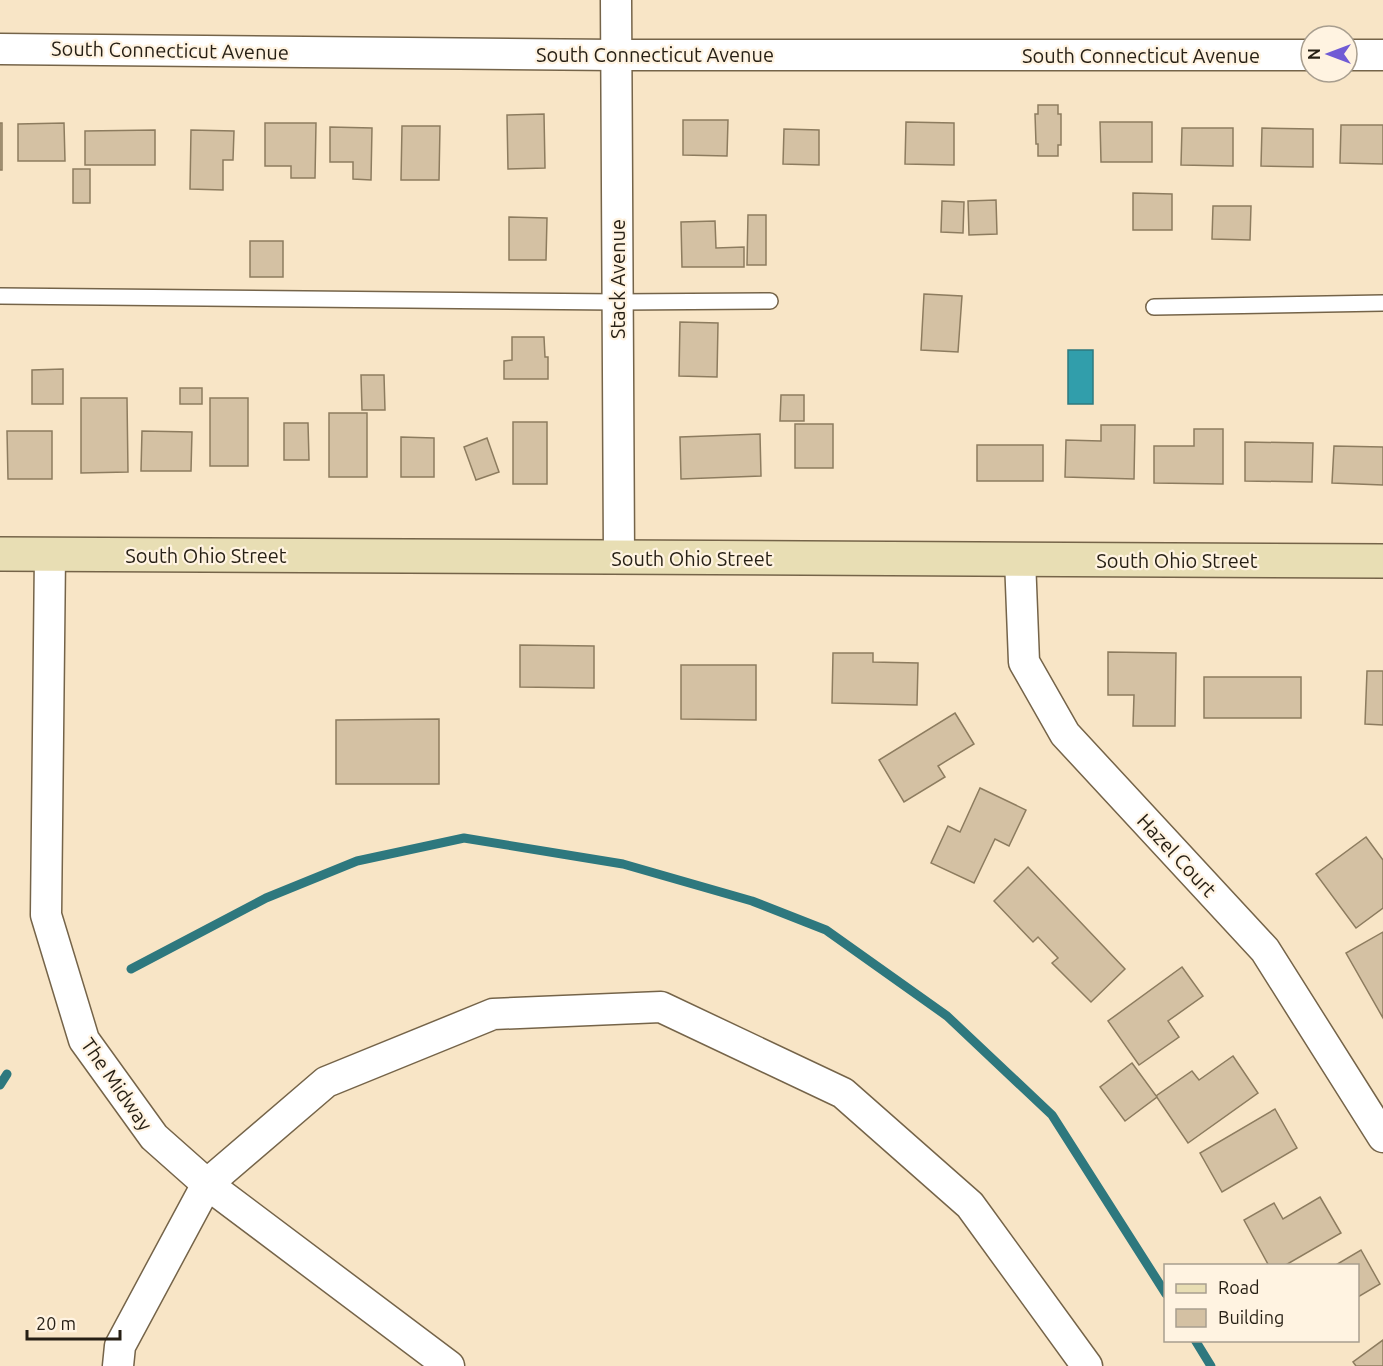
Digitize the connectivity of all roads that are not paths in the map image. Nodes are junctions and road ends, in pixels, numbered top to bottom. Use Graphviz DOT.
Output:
graph roads {
  1 [pos="616,0"];
  2 [pos="0,49"];
  3 [pos="616,55"];
  4 [pos="1299,55"];
  5 [pos="1359,55"];
  6 [pos="1383,56"];
  7 [pos="0,296"];
  8 [pos="770,301"];
  9 [pos="617,303"];
  10 [pos="1383,303"];
  11 [pos="1154,306"];
  12 [pos="0,554"];
  13 [pos="50,554"];
  14 [pos="619,557"];
  15 [pos="1020,559"];
  16 [pos="1383,561"];
  17 [pos="1383,1137"];
  18 [pos="207,1184"];
  19 [pos="118,1366"];
  20 [pos="449,1366"];
  21 [pos="1087,1366"];
  1 -- 3 [label="street, Stack Avenue"];
  2 -- 3 [label="street, South Connecticut Avenue"];
  3 -- 4 [label="street, South Connecticut Avenue"];
  3 -- 9 [label="street, Stack Avenue"];
  5 -- 6 [label="street"];
  7 -- 9 [label="lane"];
  8 -- 9 [label="lane"];
  9 -- 14 [label="street, Stack Avenue"];
  10 -- 11 [label="lane"];
  12 -- 13 [label="main road, South Ohio Street"];
  13 -- 14 [label="main road, South Ohio Street"];
  13 -- 18 [label="street, The Midway"];
  14 -- 15 [label="main road, South Ohio Street"];
  15 -- 16 [label="main road, South Ohio Street"];
  15 -- 17 [label="street, Hazel Court"];
  18 -- 19 [label="street"];
  18 -- 20 [label="street, The Midway"];
  18 -- 21 [label="street"];
}
